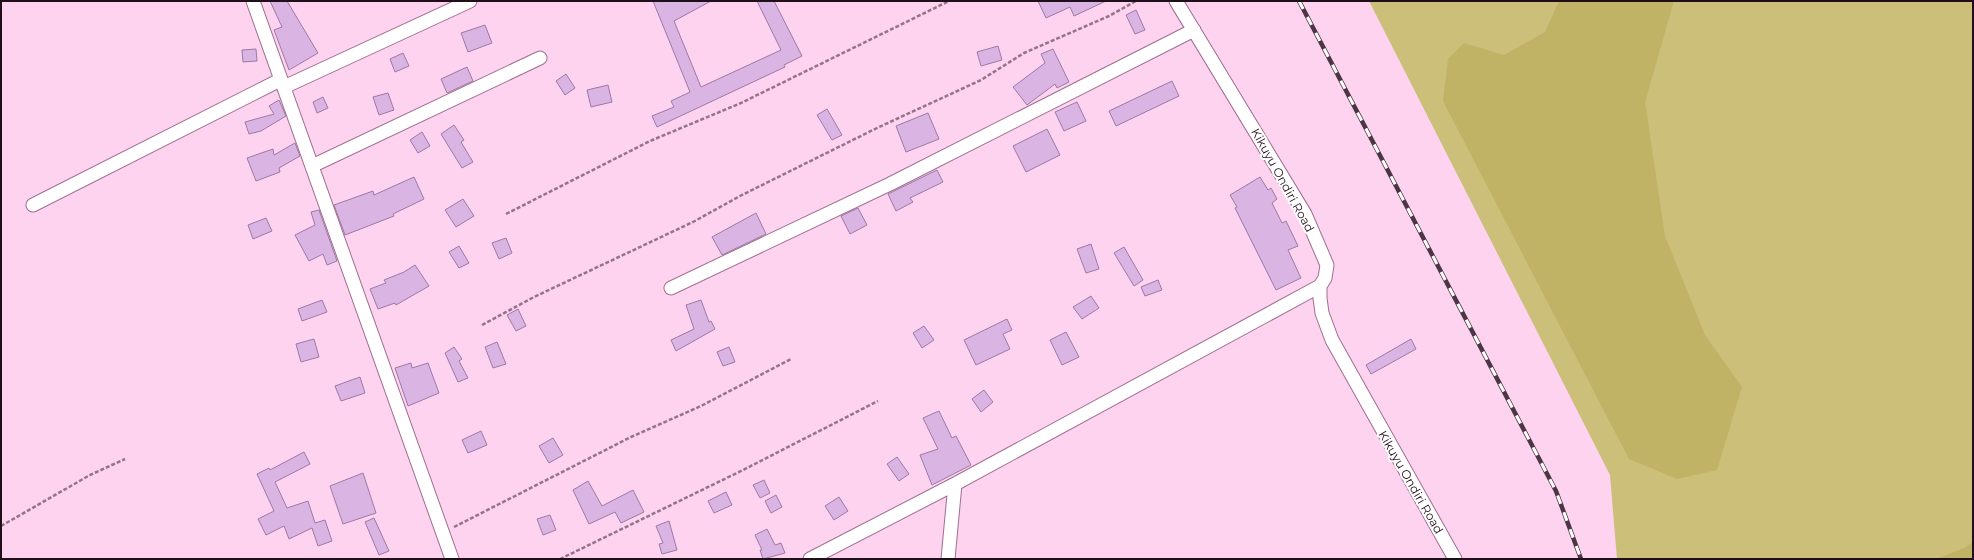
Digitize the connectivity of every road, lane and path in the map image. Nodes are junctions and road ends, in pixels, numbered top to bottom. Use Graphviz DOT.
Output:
graph roads {
  1 [pos="253,1"];
  2 [pos="470,1"];
  3 [pos="949,1"];
  4 [pos="1136,1"];
  5 [pos="1176,1"];
  6 [pos="1194,30"];
  7 [pos="540,58"];
  8 [pos="282,83"];
  9 [pos="312,166"];
  10 [pos="33,205"];
  11 [pos="506,214"];
  12 [pos="1320,286"];
  13 [pos="671,288"];
  14 [pos="482,324"];
  15 [pos="791,359"];
  16 [pos="878,401"];
  17 [pos="124,459"];
  18 [pos="954,484"];
  19 [pos="1,526"];
  20 [pos="449,530"];
  21 [pos="452,559"];
  22 [pos="560,559"];
  23 [pos="810,559"];
  24 [pos="948,559"];
  25 [pos="1455,559"];
  1 -- 8 [label="street"];
  2 -- 8 [label="street"];
  3 -- 11 [label="path"];
  4 -- 14 [label="path"];
  5 -- 6 [label="street, Kikuyu Ondiri Road"];
  6 -- 12 [label="street, Kikuyu Ondiri Road"];
  6 -- 13 [label="street"];
  7 -- 9 [label="street"];
  8 -- 9 [label="street"];
  8 -- 10 [label="street"];
  9 -- 21 [label="street"];
  12 -- 18 [label="street"];
  12 -- 25 [label="street, Kikuyu Ondiri Road"];
  15 -- 20 [label="path"];
  16 -- 22 [label="path"];
  17 -- 19 [label="path"];
  18 -- 23 [label="street"];
  18 -- 24 [label="street"];
}
